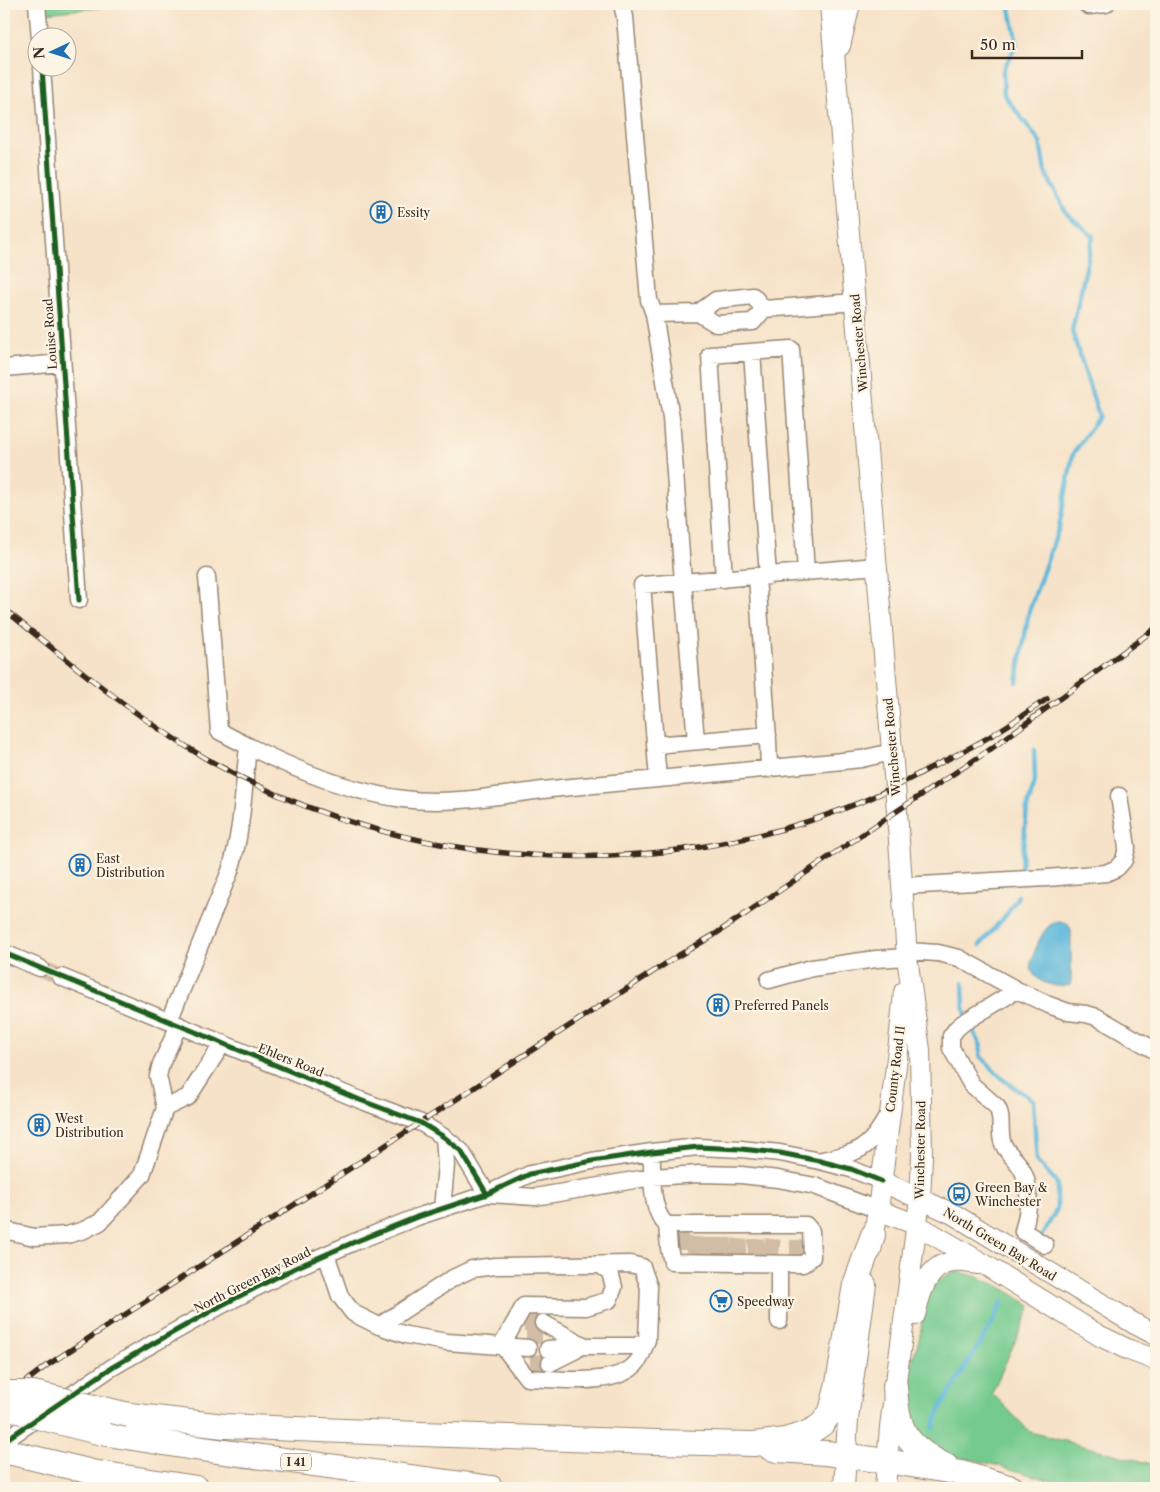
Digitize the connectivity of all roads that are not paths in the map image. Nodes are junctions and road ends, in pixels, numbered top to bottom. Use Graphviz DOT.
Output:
graph roads {
  1 [pos="37,4"];
  2 [pos="622,4"];
  3 [pos="830,4"];
  4 [pos="850,4"];
  5 [pos="1086,4"];
  6 [pos="1106,4"];
  7 [pos="39,28"];
  8 [pos="836,65"];
  9 [pos="43,78"];
  10 [pos="855,302"];
  11 [pos="764,309"];
  12 [pos="698,313"];
  13 [pos="654,314"];
  14 [pos="752,352"];
  15 [pos="62,363"];
  16 [pos="4,368"];
  17 [pos="877,566"];
  18 [pos="806,572"];
  19 [pos="762,576"];
  20 [pos="207,577"];
  21 [pos="724,579"];
  22 [pos="684,582"];
  23 [pos="79,600"];
  24 [pos="768,735"];
  25 [pos="696,741"];
  26 [pos="655,745"];
  27 [pos="248,746"];
  28 [pos="892,752"];
  29 [pos="769,768"];
  30 [pos="658,779"];
  31 [pos="1119,796"];
  32 [pos="903,886"];
  33 [pos="4,953"];
  34 [pos="907,954"];
  35 [pos="40,968"];
  36 [pos="61,976"];
  37 [pos="769,980"];
  38 [pos="1017,990"];
  39 [pos="174,1023"];
  40 [pos="223,1043"];
  41 [pos="1156,1051"];
  42 [pos="165,1108"];
  43 [pos="890,1113"];
  44 [pos="444,1137"];
  45 [pos="652,1152"];
  46 [pos="820,1161"];
  47 [pos="652,1177"];
  48 [pos="881,1181"];
  49 [pos="487,1194"];
  50 [pos="920,1198"];
  51 [pos="442,1209"];
  52 [pos="878,1210"];
  53 [pos="917,1225"];
  54 [pos="705,1229"];
  55 [pos="4,1230"];
  56 [pos="873,1236"];
  57 [pos="1045,1245"];
  58 [pos="326,1254"];
  59 [pos="778,1260"];
  60 [pos="600,1265"];
  61 [pos="987,1266"];
  62 [pos="779,1321"];
  63 [pos="379,1326"];
  64 [pos="1156,1334"];
  65 [pos="647,1340"];
  66 [pos="502,1345"];
  67 [pos="585,1346"];
  68 [pos="1156,1360"];
  69 [pos="895,1381"];
  70 [pos="4,1393"];
  71 [pos="4,1404"];
  72 [pos="4,1440"];
  73 [pos="754,1444"];
  74 [pos="4,1452"];
  75 [pos="845,1456"];
  76 [pos="886,1461"];
  77 [pos="961,1473"];
  78 [pos="146,1484"];
  79 [pos="197,1488"];
  80 [pos="491,1488"];
  81 [pos="844,1488"];
  82 [pos="885,1488"];
  83 [pos="1012,1488"];
  1 -- 7 [label="street"];
  2 -- 13 [label="street"];
  3 -- 8 [label="main road, Winchester Road"];
  4 -- 8 [label="main road"];
  5 -- 6 [label="street"];
  8 -- 10 [label="main road, Winchester Road"];
  9 -- 15 [label="street, Louise Road"];
  10 -- 11 [label="street"];
  10 -- 17 [label="main road, Winchester Road"];
  11 -- 12 [label="street"];
  11 -- 12 [label="street"];
  12 -- 13 [label="street"];
  13 -- 22 [label="street"];
  14 -- 18 [label="street"];
  14 -- 19 [label="street"];
  14 -- 21 [label="street"];
  15 -- 16 [label="street"];
  15 -- 23 [label="street, Louise Road"];
  17 -- 18 [label="street"];
  17 -- 28 [label="main road, Winchester Road"];
  18 -- 19 [label="street"];
  19 -- 21 [label="street"];
  19 -- 24 [label="street"];
  20 -- 27 [label="street"];
  21 -- 22 [label="street"];
  22 -- 25 [label="street"];
  22 -- 26 [label="street"];
  24 -- 25 [label="street"];
  24 -- 29 [label="street"];
  25 -- 26 [label="street"];
  26 -- 30 [label="street"];
  27 -- 30 [label="street"];
  27 -- 39 [label="street"];
  28 -- 29 [label="street"];
  28 -- 32 [label="main road, Winchester Road"];
  29 -- 30 [label="street"];
  31 -- 32 [label="street"];
  32 -- 34 [label="main road, Winchester Road"];
  33 -- 35 [label="street"];
  34 -- 37 [label="street"];
  34 -- 38 [label="street"];
  34 -- 43 [label="main road, County Road II"];
  34 -- 50 [label="main road, Winchester Road"];
  36 -- 39 [label="street, Ehlers Road"];
  38 -- 41 [label="street"];
  38 -- 57 [label="street"];
  39 -- 40 [label="street, Ehlers Road"];
  39 -- 42 [label="street"];
  40 -- 42 [label="street"];
  40 -- 44 [label="street, Ehlers Road"];
  42 -- 55 [label="street"];
  43 -- 46 [label="street"];
  43 -- 48 [label="main road, County Road II"];
  44 -- 49 [label="street, Ehlers Road"];
  44 -- 51 [label="street"];
  45 -- 46 [label="street, North Green Bay Road"];
  45 -- 47 [label="street"];
  45 -- 49 [label="street, North Green Bay Road"];
  46 -- 48 [label="street, North Green Bay Road"];
  47 -- 49 [label="street, North Green Bay Road"];
  47 -- 52 [label="street, North Green Bay Road"];
  47 -- 54 [label="street"];
  48 -- 50 [label="main road, North Green Bay Road"];
  48 -- 52 [label="main road"];
  49 -- 51 [label="street, North Green Bay Road"];
  50 -- 53 [label="main road, Winchester Road"];
  50 -- 64 [label="main road, North Green Bay Road"];
  51 -- 58 [label="street, North Green Bay Road"];
  52 -- 53 [label="main road, North Green Bay Road"];
  52 -- 56 [label="main road"];
  53 -- 61 [label="main road, North Green Bay Road"];
  53 -- 69 [label="main road, Winchester Road"];
  54 -- 59 [label="street"];
  54 -- 59 [label="street"];
  56 -- 73 [label="highway"];
  56 -- 75 [label="main road"];
  58 -- 63 [label="street"];
  58 -- 72 [label="street, North Green Bay Road"];
  59 -- 62 [label="street"];
  60 -- 63 [label="street"];
  60 -- 65 [label="street"];
  60 -- 66 [label="street"];
  61 -- 68 [label="main road, North Green Bay Road"];
  61 -- 69 [label="main road"];
  63 -- 66 [label="street"];
  65 -- 66 [label="street"];
  65 -- 67 [label="street"];
  66 -- 66 [label="street"];
  67 -- 67 [label="street"];
  69 -- 76 [label="main road, Winchester Road"];
  69 -- 77 [label="highway"];
  70 -- 73 [label="highway, bridge"];
  71 -- 80 [label="highway, I 41, bridge"];
  73 -- 75 [label="highway"];
  74 -- 78 [label="highway"];
  75 -- 76 [label="highway"];
  75 -- 81 [label="main road"];
  76 -- 77 [label="highway"];
  76 -- 82 [label="main road, Winchester Road"];
  77 -- 83 [label="highway"];
  78 -- 79 [label="highway"];
}
